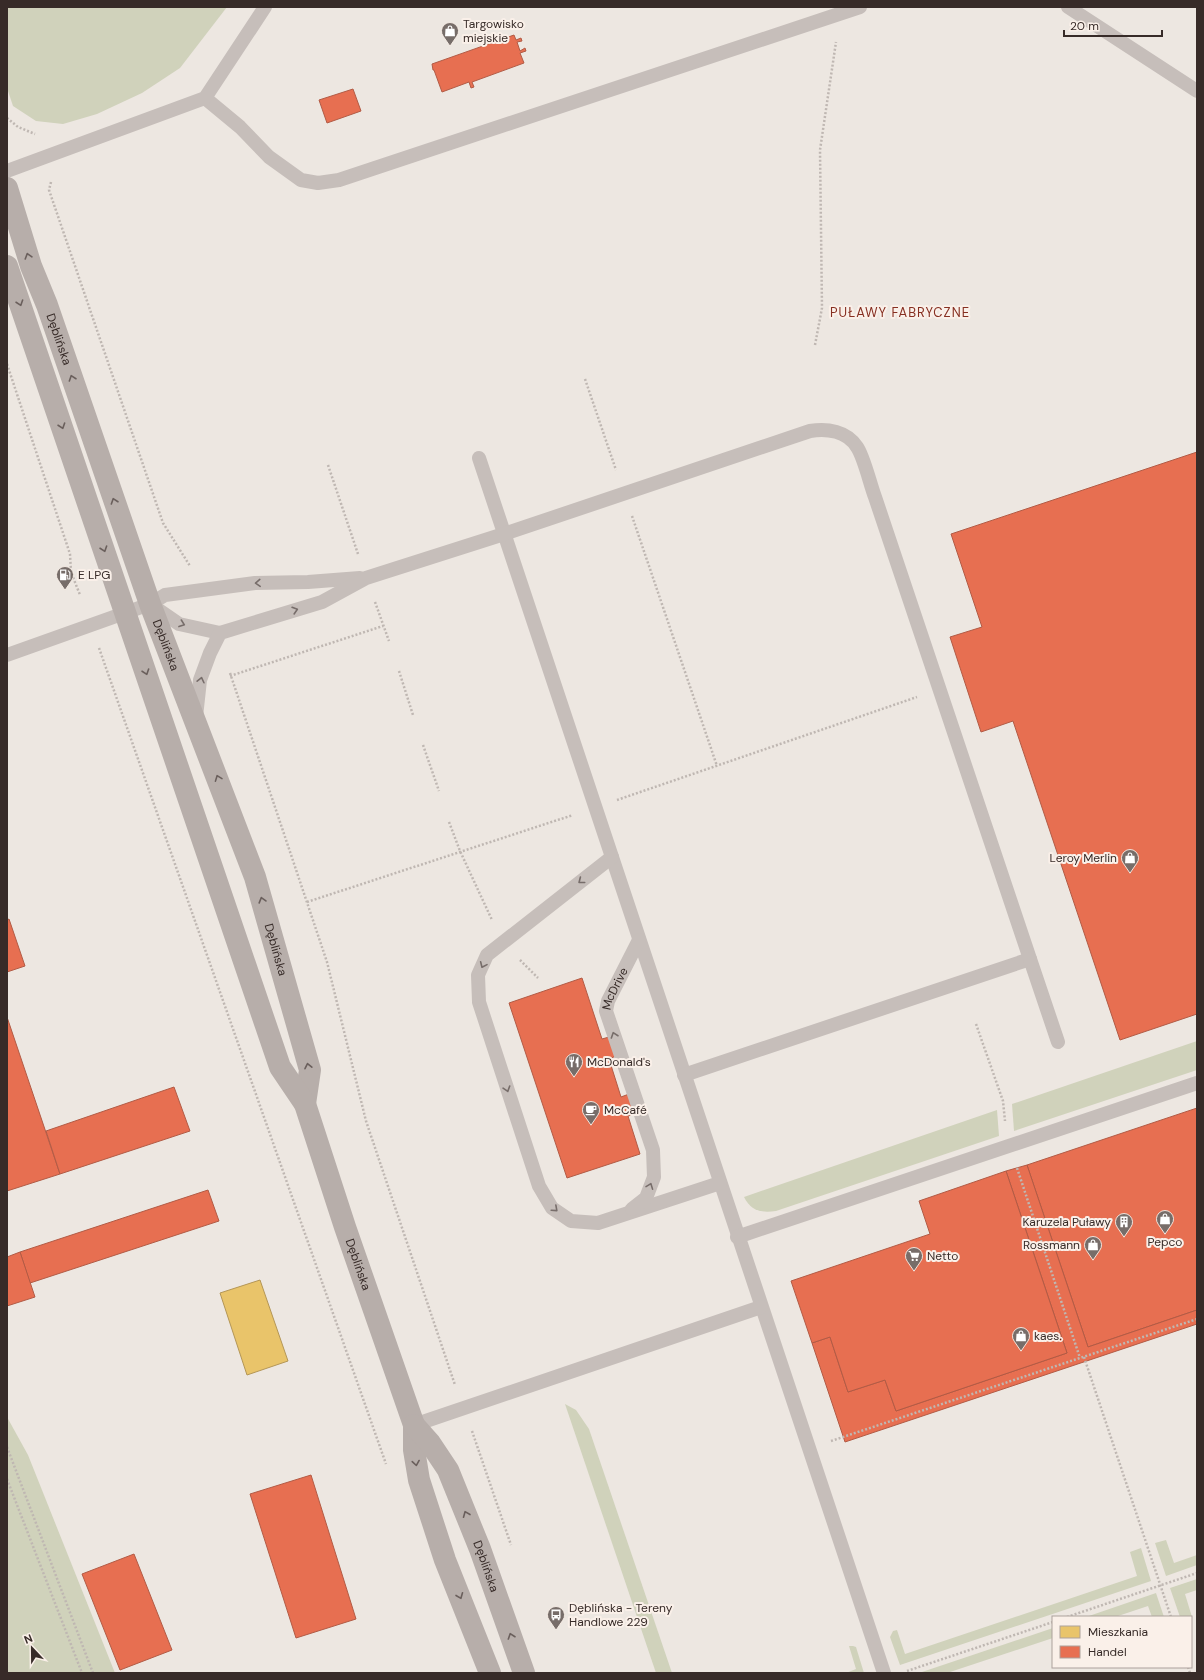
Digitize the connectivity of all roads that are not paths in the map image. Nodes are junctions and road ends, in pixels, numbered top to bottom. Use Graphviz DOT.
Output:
graph roads {
  1 [pos="265,7"];
  2 [pos="860,7"];
  3 [pos="1068,7"];
  4 [pos="1197,91"];
  5 [pos="205,98"];
  6 [pos="7,171"];
  7 [pos="7,188"];
  8 [pos="7,266"];
  9 [pos="478,458"];
  10 [pos="504,534"];
  11 [pos="366,578"];
  12 [pos="150,604"];
  13 [pos="125,612"];
  14 [pos="220,633"];
  15 [pos="7,655"];
  16 [pos="195,719"];
  17 [pos="612,857"];
  18 [pos="639,940"];
  19 [pos="1030,959"];
  20 [pos="1058,1042"];
  21 [pos="684,1075"];
  22 [pos="1197,1083"];
  23 [pos="305,1104"];
  24 [pos="720,1183"];
  25 [pos="625,1214"];
  26 [pos="737,1237"];
  27 [pos="761,1307"];
  28 [pos="414,1425"];
  29 [pos="490,1673"];
  30 [pos="524,1673"];
  31 [pos="884,1673"];
  1 -- 5 [label="lane"];
  2 -- 5 [label="lane"];
  3 -- 4 [label="lane"];
  5 -- 6 [label="lane"];
  12 -- 7 [label="main road, Dęblińska, one-way"];
  8 -- 13 [label="main road, Dęblińska, one-way"];
  9 -- 10 [label="lane"];
  10 -- 11 [label="lane"];
  10 -- 17 [label="lane"];
  10 -- 19 [label="lane"];
  11 -- 12 [label="lane, one-way"];
  14 -- 11 [label="lane, one-way"];
  12 -- 13 [label="lane"];
  12 -- 14 [label="lane, one-way"];
  12 -- 16 [label="main road, Dęblińska"];
  13 -- 15 [label="lane"];
  13 -- 23 [label="main road, Dęblińska, one-way"];
  16 -- 14 [label="lane, one-way"];
  23 -- 16 [label="main road, Dęblińska, one-way"];
  17 -- 18 [label="lane"];
  17 -- 25 [label="lane, one-way"];
  18 -- 21 [label="lane"];
  25 -- 18 [label="lane, McDrive, one-way"];
  19 -- 20 [label="lane"];
  19 -- 21 [label="lane"];
  21 -- 24 [label="lane"];
  22 -- 26 [label="lane"];
  23 -- 28 [label="main road, Dęblińska"];
  24 -- 25 [label="lane"];
  24 -- 26 [label="lane"];
  26 -- 27 [label="lane"];
  27 -- 28 [label="lane"];
  27 -- 31 [label="lane"];
  28 -- 29 [label="main road, Dęblińska, one-way"];
  30 -- 28 [label="main road, Dęblińska, one-way"];
}
